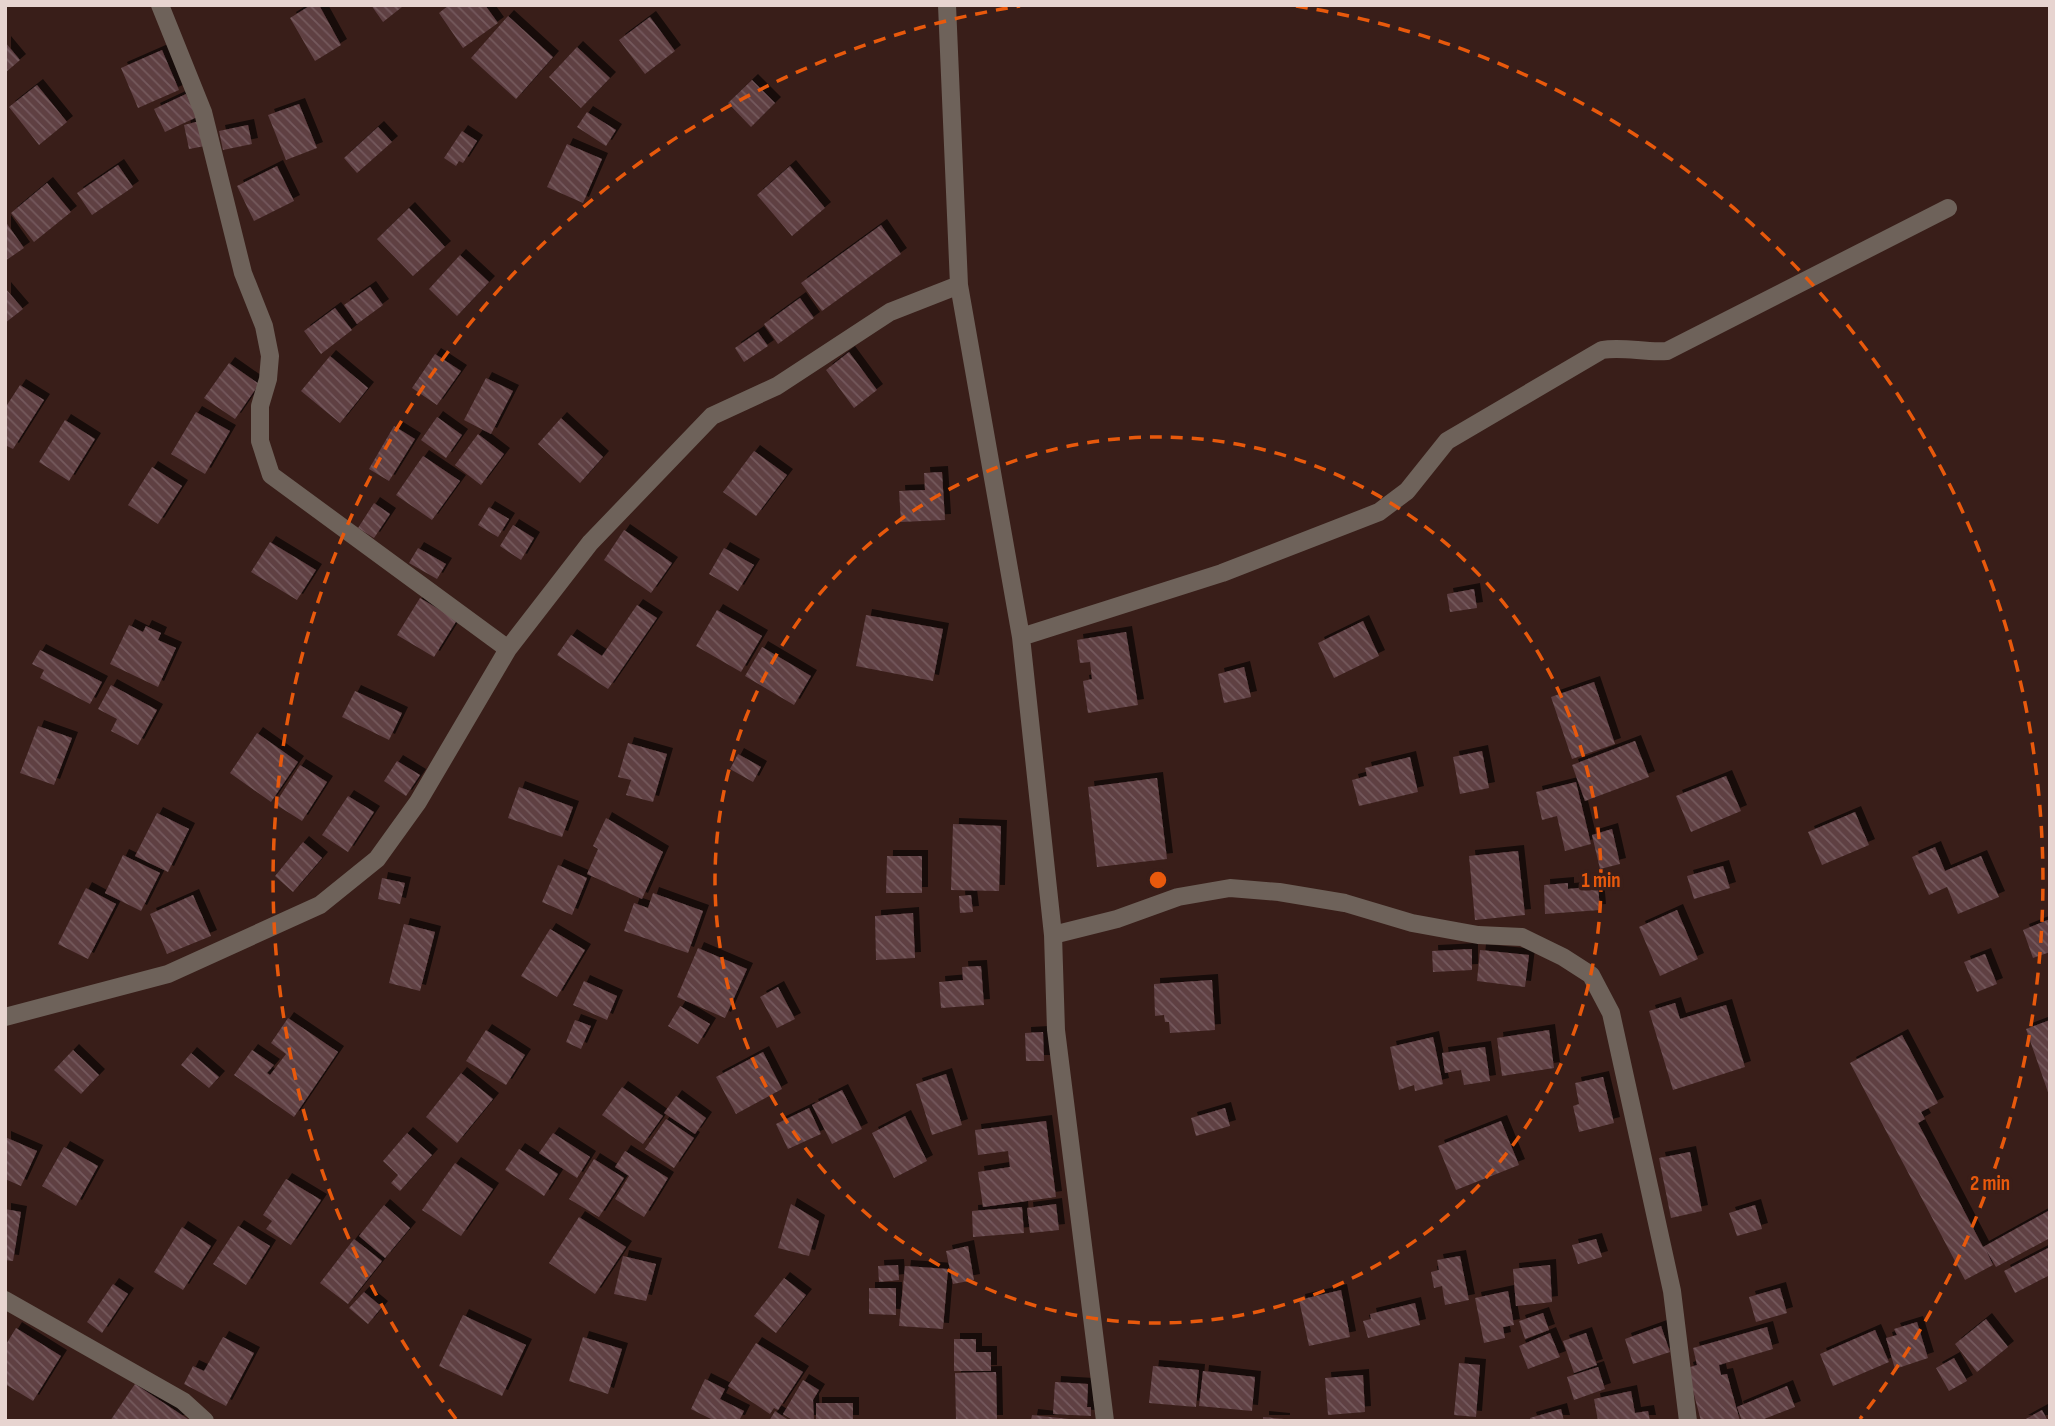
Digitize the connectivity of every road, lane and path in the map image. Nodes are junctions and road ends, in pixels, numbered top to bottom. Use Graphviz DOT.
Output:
graph roads {
  1 [pos="160,5"];
  2 [pos="947,5"];
  3 [pos="1948,208"];
  4 [pos="959,285"];
  5 [pos="1021,637"];
  6 [pos="508,649"];
  7 [pos="1053,935"];
  8 [pos="5,1017"];
  9 [pos="5,1300"];
  10 [pos="205,1421"];
  11 [pos="1105,1421"];
  12 [pos="1688,1421"];
  1 -- 6 [label="street"];
  2 -- 4 [label="street"];
  3 -- 5 [label="street"];
  4 -- 5 [label="street"];
  4 -- 6 [label="street"];
  5 -- 7 [label="street"];
  6 -- 8 [label="street"];
  7 -- 11 [label="street"];
  7 -- 12 [label="street"];
  9 -- 10 [label="street"];
}
